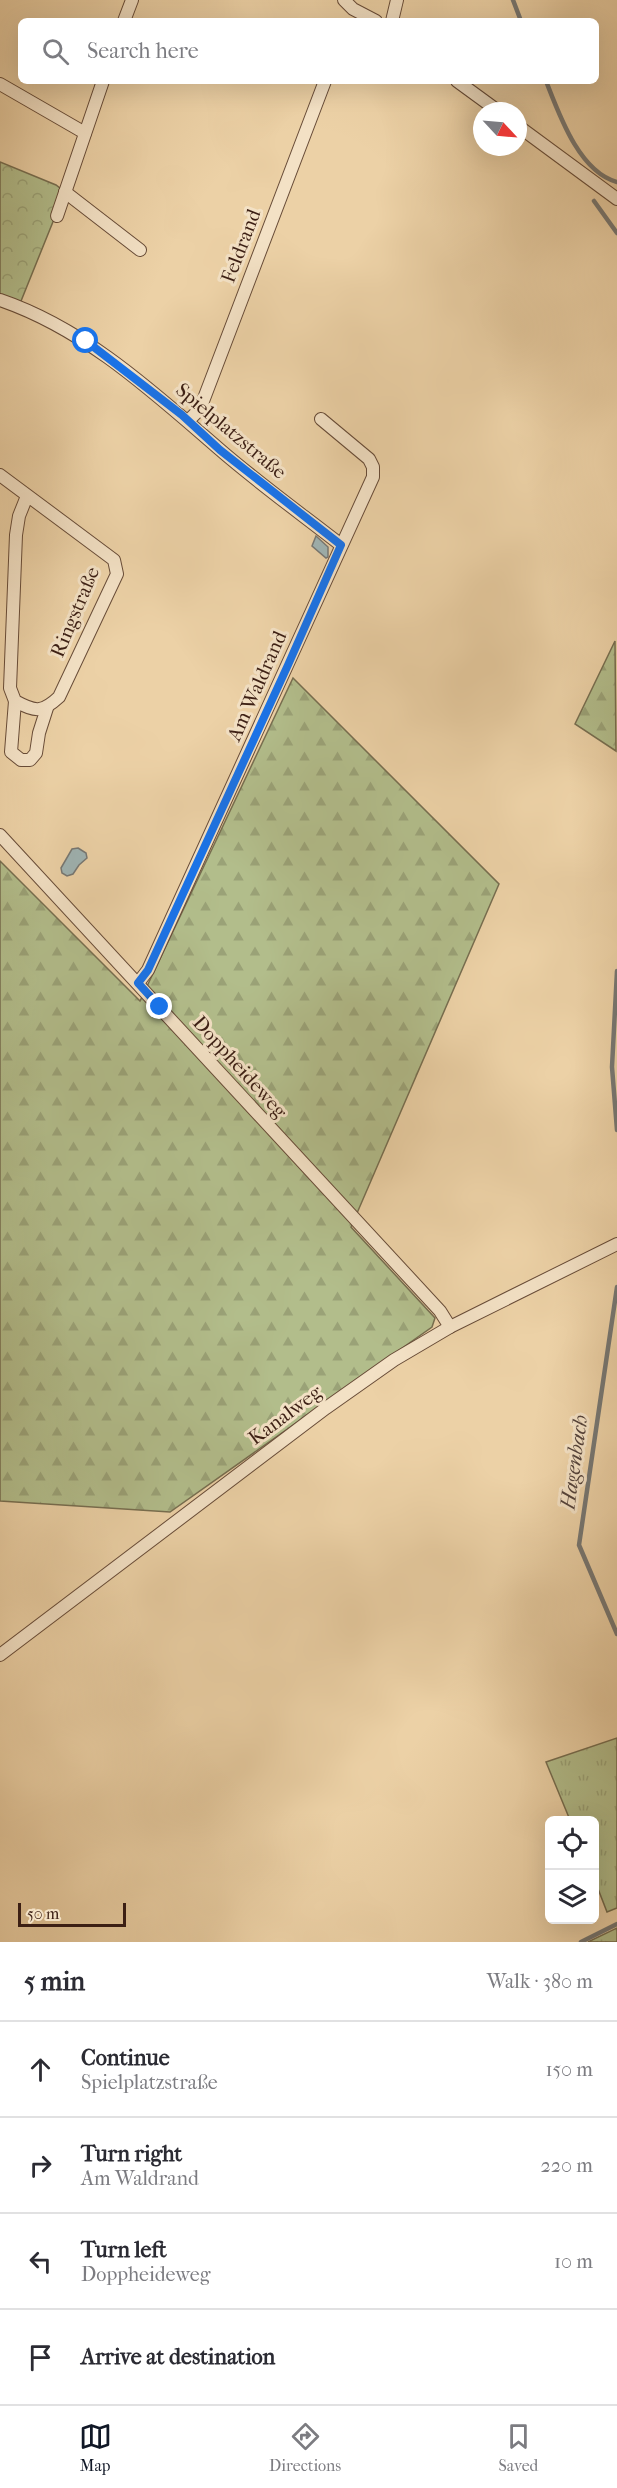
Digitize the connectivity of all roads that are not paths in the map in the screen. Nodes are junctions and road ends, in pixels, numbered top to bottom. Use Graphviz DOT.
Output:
graph roads {
  1 [pos="132,0"];
  2 [pos="398,0"];
  3 [pos="348,10"];
  4 [pos="125,18"];
  5 [pos="368,18"];
  6 [pos="393,18"];
  7 [pos="0,84"];
  8 [pos="102,84"];
  9 [pos="324,84"];
  10 [pos="461,84"];
  11 [pos="486,102"];
  12 [pos="85,133"];
  13 [pos="527,133"];
  14 [pos="65,192"];
  15 [pos="617,199"];
  16 [pos="57,216"];
  17 [pos="140,250"];
  18 [pos="0,300"];
  19 [pos="321,419"];
  20 [pos="188,421"];
  21 [pos="0,475"];
  22 [pos="27,496"];
  23 [pos="341,545"];
  24 [pos="15,702"];
  25 [pos="47,708"];
  26 [pos="0,835"];
  27 [pos="138,983"];
  28 [pos="617,1244"];
  29 [pos="450,1327"];
  30 [pos="0,1655"];
  1 -- 4 [label="street"];
  2 -- 6 [label="street"];
  3 -- 5 [label="street"];
  7 -- 12 [label="street"];
  8 -- 12 [label="street"];
  9 -- 20 [label="street, Feldrand"];
  10 -- 11 [label="street"];
  12 -- 14 [label="street"];
  13 -- 15 [label="street"];
  14 -- 16 [label="street"];
  14 -- 17 [label="street"];
  18 -- 20 [label="street, Spielplatzstraße"];
  19 -- 23 [label="street, Am Waldrand"];
  20 -- 23 [label="street, Spielplatzstraße"];
  21 -- 22 [label="street, Ringstraße"];
  22 -- 24 [label="street, Ringstraße"];
  22 -- 25 [label="street, Ringstraße"];
  23 -- 27 [label="street, Am Waldrand"];
  24 -- 25 [label="street"];
  24 -- 25 [label="street, Ringstraße"];
  26 -- 27 [label="street, Doppheideweg"];
  27 -- 29 [label="street, Doppheideweg"];
  28 -- 29 [label="street, Kanalweg"];
  29 -- 30 [label="street, Kanalweg"];
}
